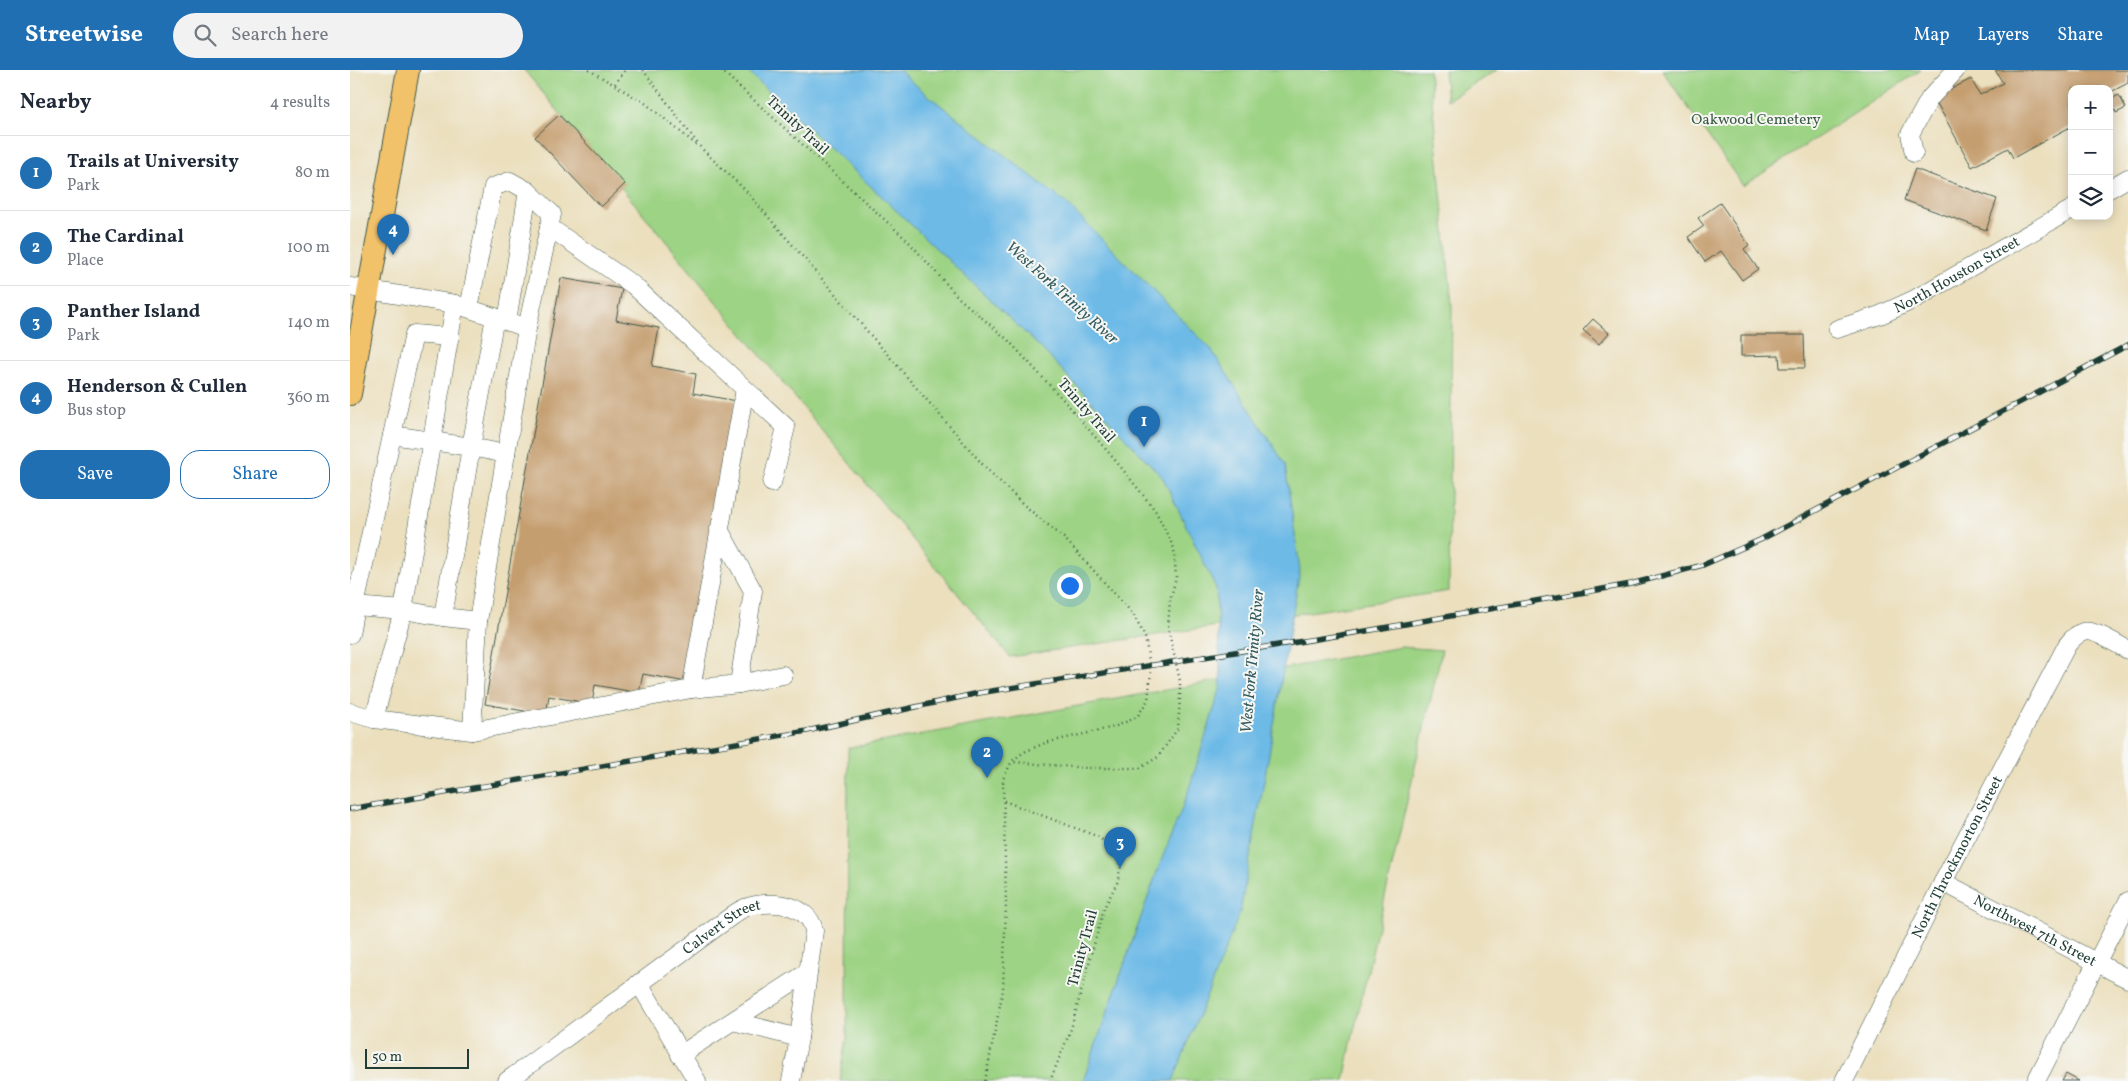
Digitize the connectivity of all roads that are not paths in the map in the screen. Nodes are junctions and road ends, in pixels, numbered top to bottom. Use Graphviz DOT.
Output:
graph roads {
  1 [pos="408,70"];
  2 [pos="1956,70"];
  3 [pos="1914,153"];
  4 [pos="2128,178"];
  5 [pos="2113,186"];
  6 [pos="528,191"];
  7 [pos="2068,212"];
  8 [pos="549,227"];
  9 [pos="359,289"];
  10 [pos="462,306"];
  11 [pos="501,319"];
  12 [pos="527,328"];
  13 [pos="1837,329"];
  14 [pos="450,338"];
  15 [pos="745,389"];
  16 [pos="350,394"];
  17 [pos="392,435"];
  18 [pos="432,442"];
  19 [pos="471,447"];
  20 [pos="506,454"];
  21 [pos="772,483"];
  22 [pos="719,529"];
  23 [pos="355,606"];
  24 [pos="403,610"];
  25 [pos="443,617"];
  26 [pos="478,621"];
  27 [pos="350,634"];
  28 [pos="2128,650"];
  29 [pos="782,676"];
  30 [pos="739,684"];
  31 [pos="691,689"];
  32 [pos="350,712"];
  33 [pos="374,719"];
  34 [pos="472,731"];
  35 [pos="1942,882"];
  36 [pos="2128,901"];
  37 [pos="2096,962"];
  38 [pos="808,972"];
  39 [pos="2128,979"];
  40 [pos="639,983"];
  41 [pos="733,1021"];
  42 [pos="799,1038"];
  43 [pos="680,1055"];
  44 [pos="507,1081"];
  45 [pos="697,1081"];
  46 [pos="791,1081"];
  47 [pos="1844,1081"];
  48 [pos="2036,1081"];
  1 -- 9 [label="main road"];
  2 -- 3 [label="street"];
  4 -- 5 [label="street"];
  6 -- 8 [label="street"];
  6 -- 10 [label="street"];
  6 -- 11 [label="street"];
  7 -- 13 [label="street, North Houston Street"];
  8 -- 12 [label="street"];
  8 -- 15 [label="street"];
  9 -- 10 [label="street"];
  9 -- 16 [label="main road"];
  10 -- 11 [label="street"];
  10 -- 14 [label="street"];
  11 -- 12 [label="street"];
  11 -- 19 [label="street"];
  12 -- 20 [label="street"];
  14 -- 17 [label="street"];
  14 -- 18 [label="street"];
  15 -- 21 [label="street"];
  15 -- 22 [label="street"];
  17 -- 18 [label="street"];
  17 -- 23 [label="street"];
  18 -- 19 [label="street"];
  18 -- 24 [label="street"];
  19 -- 20 [label="street"];
  19 -- 25 [label="street"];
  20 -- 26 [label="street"];
  22 -- 30 [label="street"];
  22 -- 31 [label="street"];
  23 -- 24 [label="street"];
  23 -- 27 [label="street"];
  24 -- 25 [label="street"];
  24 -- 33 [label="street"];
  25 -- 26 [label="street"];
  26 -- 34 [label="street"];
  28 -- 35 [label="street, North Throckmorton Street"];
  29 -- 30 [label="street"];
  30 -- 31 [label="street"];
  31 -- 34 [label="street"];
  32 -- 33 [label="street"];
  33 -- 34 [label="street"];
  35 -- 37 [label="street, Northwest 7th Street"];
  35 -- 47 [label="street, North Throckmorton Street"];
  36 -- 37 [label="street"];
  37 -- 39 [label="street, Northwest 7th Street"];
  37 -- 48 [label="street"];
  38 -- 40 [label="street, Calvert Street"];
  38 -- 41 [label="street"];
  38 -- 42 [label="street, Calvert Street"];
  40 -- 43 [label="street"];
  40 -- 44 [label="street, Calvert Street"];
  41 -- 42 [label="street"];
  41 -- 43 [label="street"];
  42 -- 46 [label="street, Calvert Street"];
  43 -- 45 [label="street"];
}
